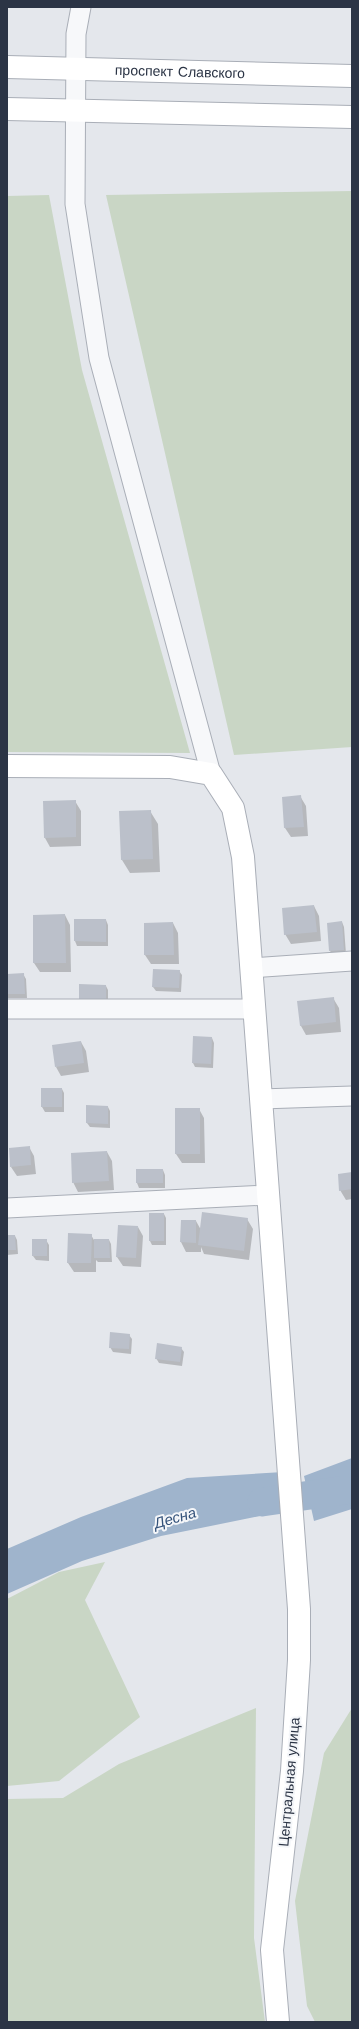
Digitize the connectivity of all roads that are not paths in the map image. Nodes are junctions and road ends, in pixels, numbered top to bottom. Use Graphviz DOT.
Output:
graph roads {
  1 [pos="81,7"];
  2 [pos="7,67"];
  3 [pos="75,68"];
  4 [pos="352,76"];
  5 [pos="7,109"];
  6 [pos="76,110"];
  7 [pos="352,117"];
  8 [pos="7,766"];
  9 [pos="211,774"];
  10 [pos="352,961"];
  11 [pos="251,968"];
  12 [pos="254,1009"];
  13 [pos="7,1010"];
  14 [pos="352,1096"];
  15 [pos="261,1099"];
  16 [pos="268,1194"];
  17 [pos="7,1208"];
  18 [pos="278,2022"];
  1 -- 3 [label="street"];
  2 -- 3 [label="street, проспект Славского"];
  3 -- 4 [label="street, проспект Славского"];
  3 -- 6 [label="street"];
  5 -- 6 [label="street"];
  6 -- 7 [label="street"];
  6 -- 9 [label="street"];
  8 -- 9 [label="street"];
  9 -- 11 [label="street, Центральная улица"];
  10 -- 11 [label="street"];
  11 -- 12 [label="street, Центральная улица"];
  12 -- 13 [label="street"];
  12 -- 15 [label="street, Центральная улица"];
  14 -- 15 [label="street"];
  15 -- 16 [label="street, Центральная улица"];
  16 -- 17 [label="street"];
  16 -- 18 [label="street, Центральная улица"];
}
